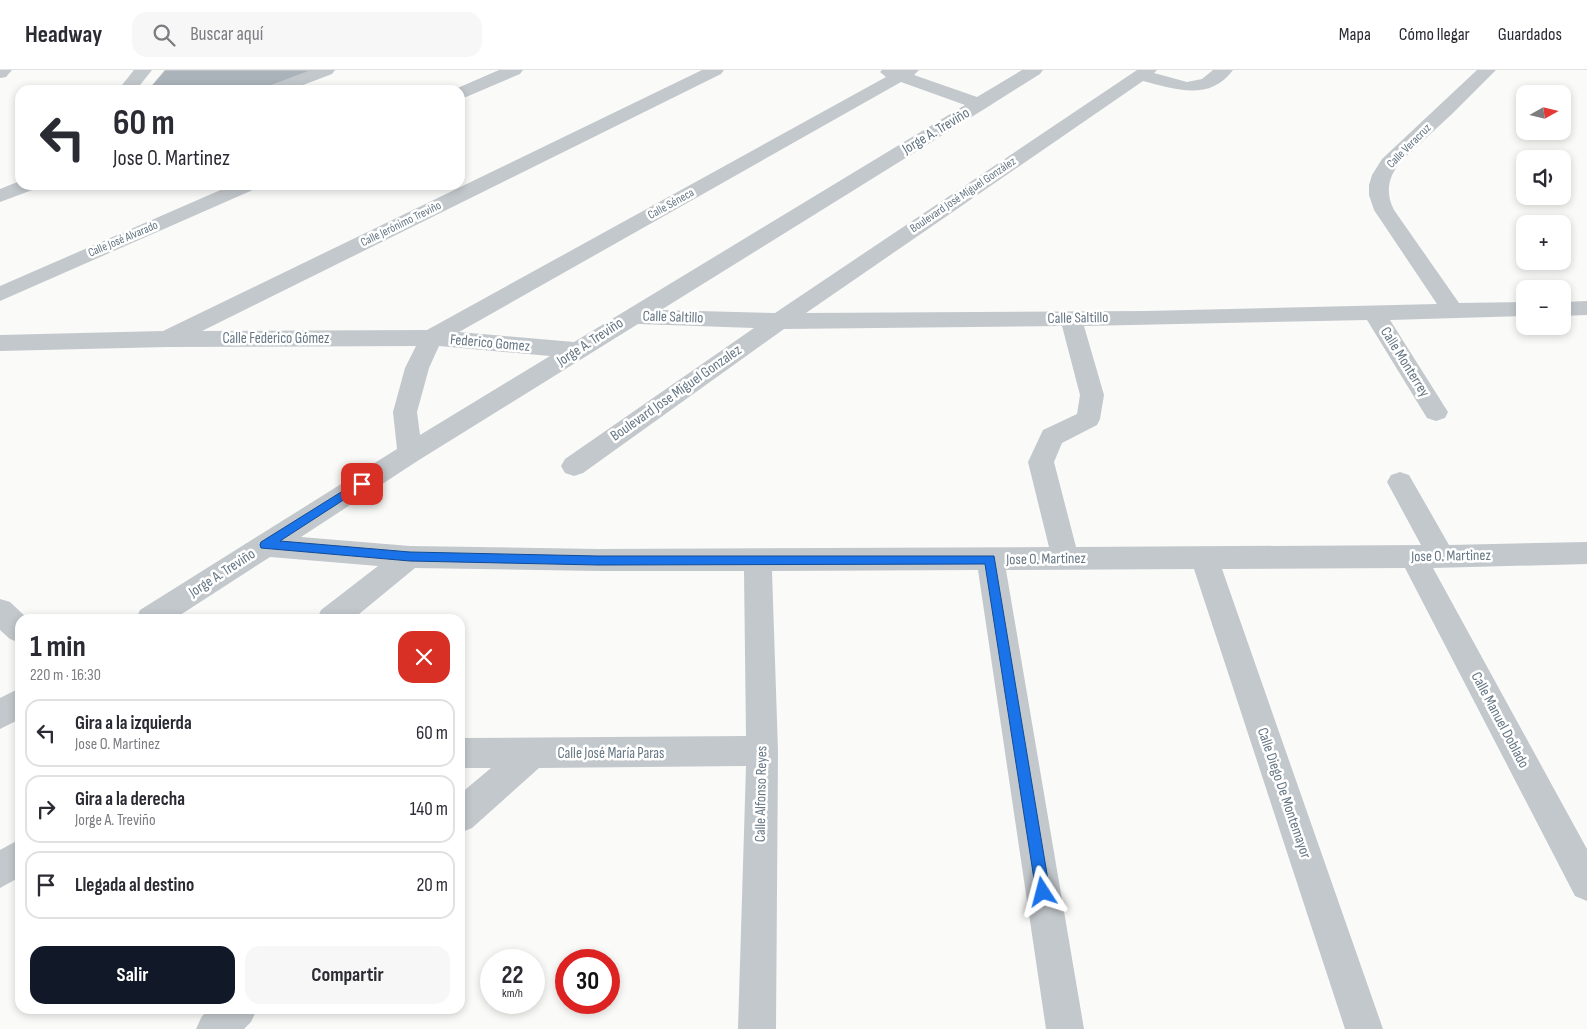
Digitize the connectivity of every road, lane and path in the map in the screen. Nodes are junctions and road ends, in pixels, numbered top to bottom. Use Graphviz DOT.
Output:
graph roads {
  1 [pos="4,70"];
  2 [pos="144,70"];
  3 [pos="326,70"];
  4 [pos="514,70"];
  5 [pos="715,70"];
  6 [pos="1034,70"];
  7 [pos="1224,70"];
  8 [pos="1487,70"];
  9 [pos="898,72"];
  10 [pos="1144,72"];
  11 [pos="0,73"];
  12 [pos="131,85"];
  13 [pos="287,85"];
  14 [pos="465,91"];
  15 [pos="980,104"];
  16 [pos="15,190"];
  17 [pos="237,190"];
  18 [pos="0,196"];
  19 [pos="0,294"];
  20 [pos="1571,308"];
  21 [pos="1587,308"];
  22 [pos="1516,309"];
  23 [pos="1453,311"];
  24 [pos="1374,313"];
  25 [pos="630,316"];
  26 [pos="1071,319"];
  27 [pos="778,321"];
  28 [pos="431,338"];
  29 [pos="167,339"];
  30 [pos="0,343"];
  31 [pos="578,350"];
  32 [pos="1436,412"];
  33 [pos="410,453"];
  34 [pos="574,466"];
  35 [pos="1400,482"];
  36 [pos="265,545"];
  37 [pos="1587,553"];
  38 [pos="1427,556"];
  39 [pos="410,557"];
  40 [pos="1204,557"];
  41 [pos="1065,558"];
  42 [pos="758,560"];
  43 [pos="990,560"];
  44 [pos="0,611"];
  45 [pos="158,614"];
  46 [pos="337,614"];
  47 [pos="15,625"];
  48 [pos="15,705"];
  49 [pos="0,715"];
  50 [pos="762,751"];
  51 [pos="465,753"];
  52 [pos="532,753"];
  53 [pos="465,812"];
  54 [pos="15,860"];
  55 [pos="0,871"];
  56 [pos="1587,884"];
  57 [pos="232,1014"];
  58 [pos="215,1029"];
  59 [pos="757,1029"];
  60 [pos="1064,1029"];
  61 [pos="1364,1029"];
  1 -- 11 [label="street"];
  2 -- 12 [label="street"];
  3 -- 13 [label="street"];
  4 -- 14 [label="street"];
  5 -- 29 [label="street, Calle Jerónimo Treviño"];
  6 -- 15 [label="street, Jorge A. Treviño"];
  7 -- 10 [label="street"];
  8 -- 23 [label="street, Calle Veracruz"];
  9 -- 15 [label="street"];
  9 -- 28 [label="street, Calle Séneca"];
  10 -- 27 [label="street, Boulevard José Miguel González"];
  15 -- 25 [label="street, Jorge A. Treviño"];
  16 -- 18 [label="street"];
  17 -- 19 [label="street, Calle José Alvarado"];
  20 -- 21 [label="street"];
  22 -- 23 [label="street, Calle Saltillo"];
  23 -- 24 [label="street, Calle Saltillo"];
  24 -- 26 [label="street, Calle Saltillo"];
  24 -- 32 [label="street, Calle Monterrey"];
  25 -- 27 [label="street, Calle Saltillo"];
  25 -- 31 [label="street, Jorge A. Treviño"];
  26 -- 27 [label="street, Calle Saltillo"];
  26 -- 41 [label="street"];
  27 -- 34 [label="street, Boulevard Jose Miguel Gonzalez"];
  28 -- 29 [label="street, Calle Federico Gómez"];
  28 -- 31 [label="street, Federico Gomez"];
  28 -- 33 [label="street"];
  29 -- 30 [label="street, Calle Federico Gómez"];
  31 -- 33 [label="street, Jorge A. Treviño"];
  33 -- 36 [label="street, Jorge A. Treviño"];
  35 -- 38 [label="street"];
  36 -- 39 [label="street, Jose O. Martinez"];
  36 -- 45 [label="street, Jorge A. Treviño"];
  37 -- 38 [label="street, Jose O. Martinez"];
  38 -- 40 [label="street, Jose O. Martinez"];
  38 -- 56 [label="street, Calle Manuel Doblado"];
  39 -- 42 [label="street, Jose O. Martinez"];
  39 -- 46 [label="street"];
  40 -- 41 [label="street, Jose O. Martinez"];
  40 -- 61 [label="street, Calle Diego De Montemayor"];
  41 -- 43 [label="street, Jose O. Martinez"];
  42 -- 43 [label="street, Jose O. Martinez"];
  42 -- 50 [label="street, Calle Alfonso Reyes"];
  43 -- 60 [label="street"];
  44 -- 47 [label="street"];
  48 -- 49 [label="street"];
  50 -- 52 [label="street, Calle José María Paras"];
  50 -- 59 [label="street, Calle Alfonso Reyes"];
  51 -- 52 [label="street, Calle José María Paras"];
  52 -- 53 [label="street"];
  54 -- 55 [label="street"];
  57 -- 58 [label="street"];
}
